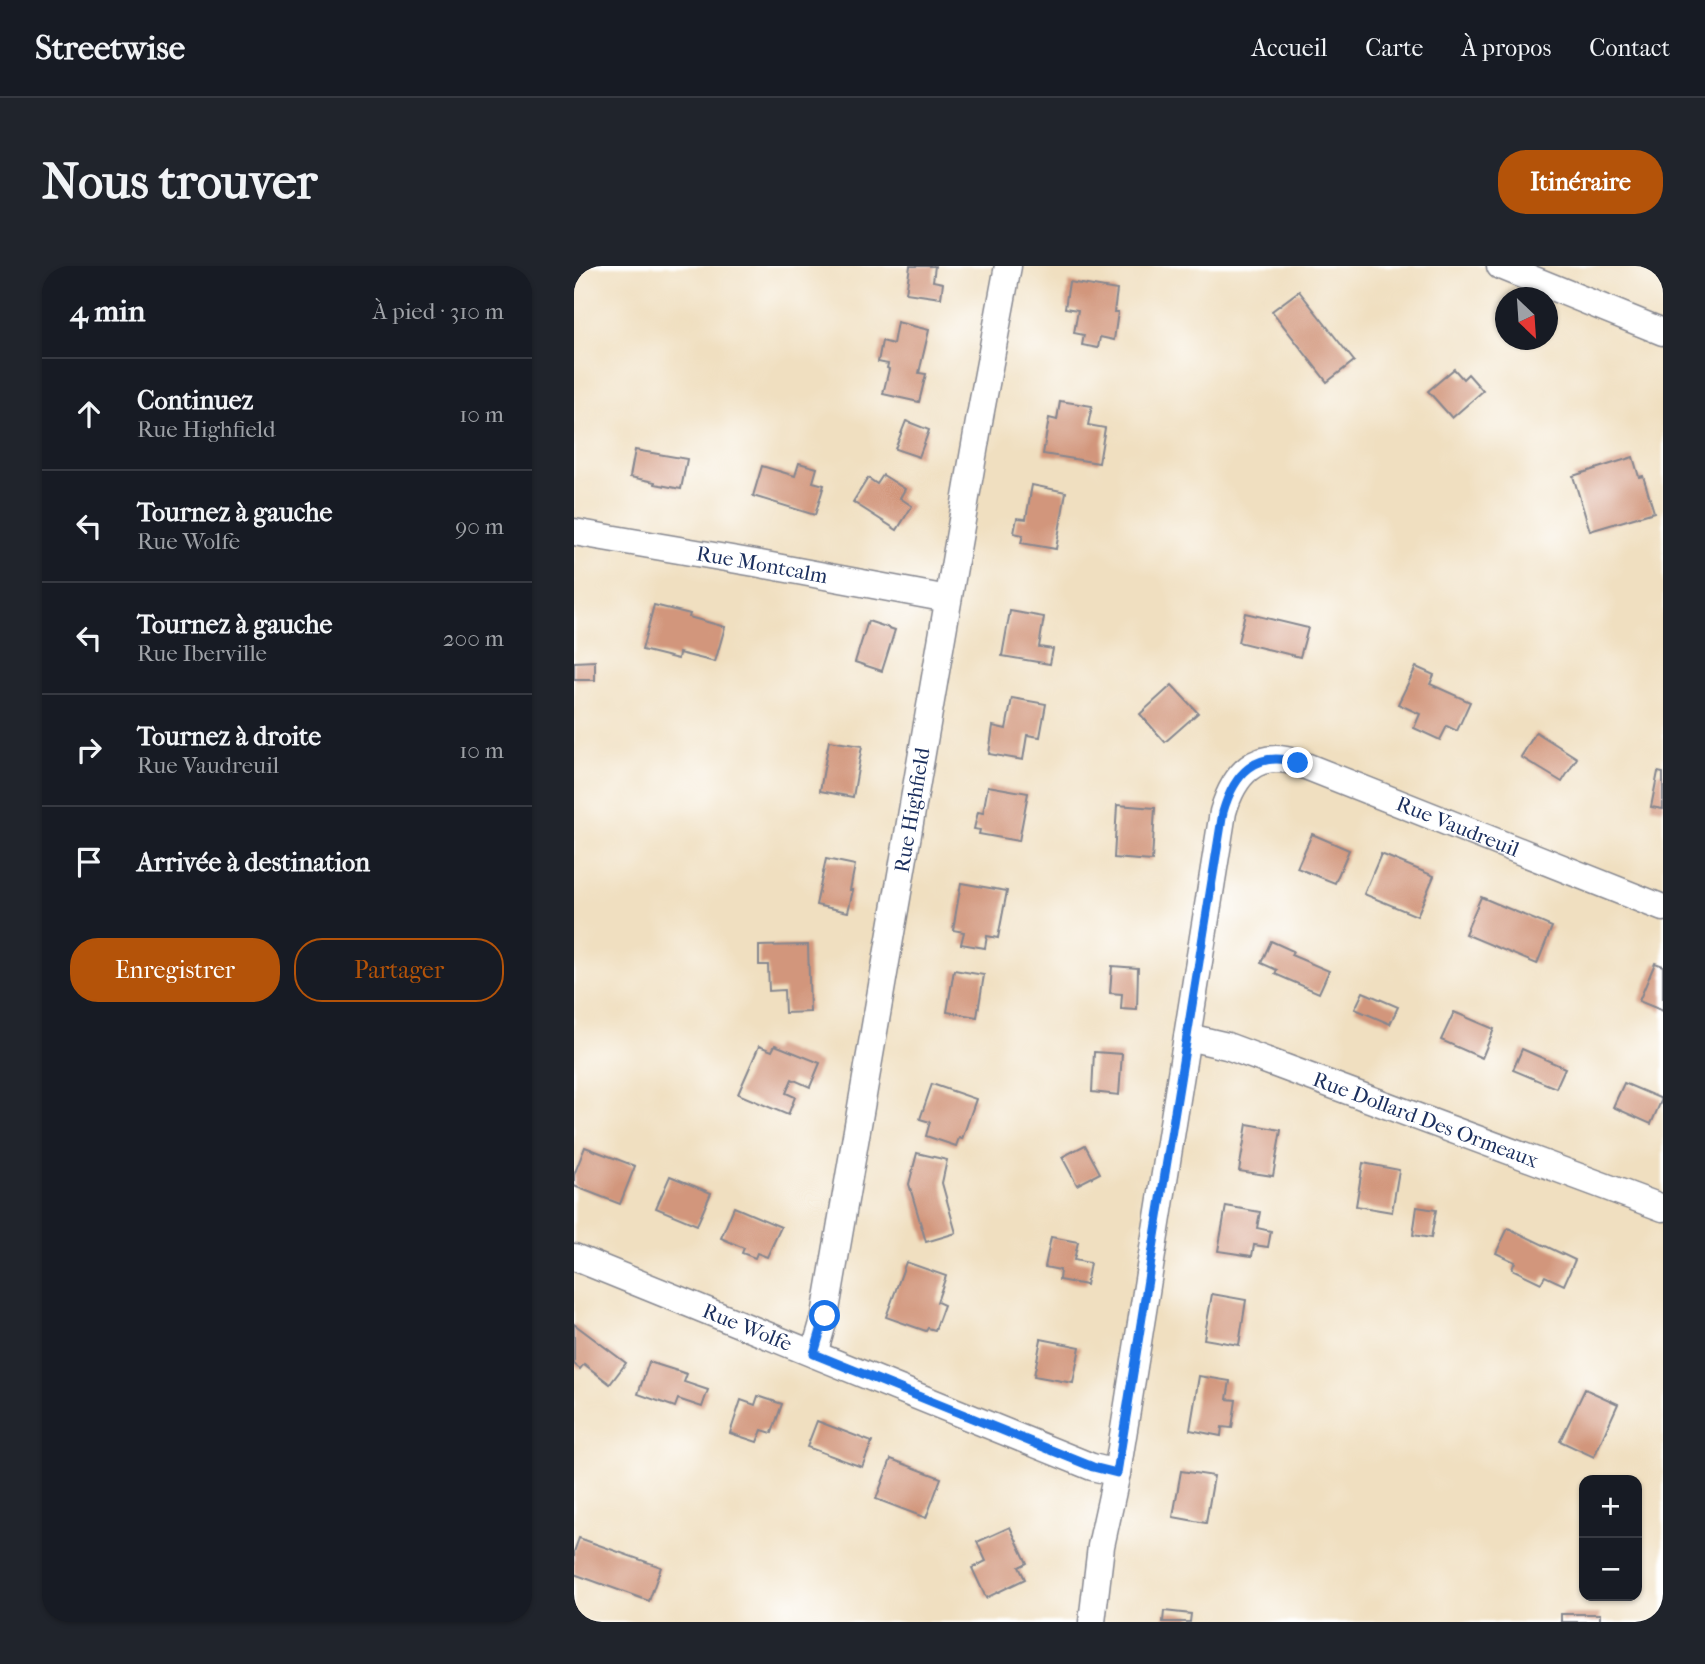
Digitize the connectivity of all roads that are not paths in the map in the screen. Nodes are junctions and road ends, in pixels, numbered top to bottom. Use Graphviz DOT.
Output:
graph roads {
  1 [pos="1008,266"];
  2 [pos="1500,266"];
  3 [pos="1663,332"];
  4 [pos="574,532"];
  5 [pos="948,598"];
  6 [pos="1663,908"];
  7 [pos="1188,1037"];
  8 [pos="1663,1208"];
  9 [pos="574,1257"];
  10 [pos="814,1354"];
  11 [pos="1117,1473"];
  12 [pos="1092,1622"];
  1 -- 5 [label="street, Rue Highfield"];
  2 -- 3 [label="street"];
  4 -- 5 [label="street, Rue Montcalm"];
  5 -- 10 [label="street, Rue Highfield"];
  6 -- 7 [label="street, Rue Vaudreuil"];
  7 -- 8 [label="street, Rue Dollard Des Ormeaux"];
  7 -- 11 [label="street"];
  9 -- 10 [label="street, Rue Wolfe"];
  10 -- 11 [label="street, Rue Wolfe"];
  11 -- 12 [label="street"];
}
